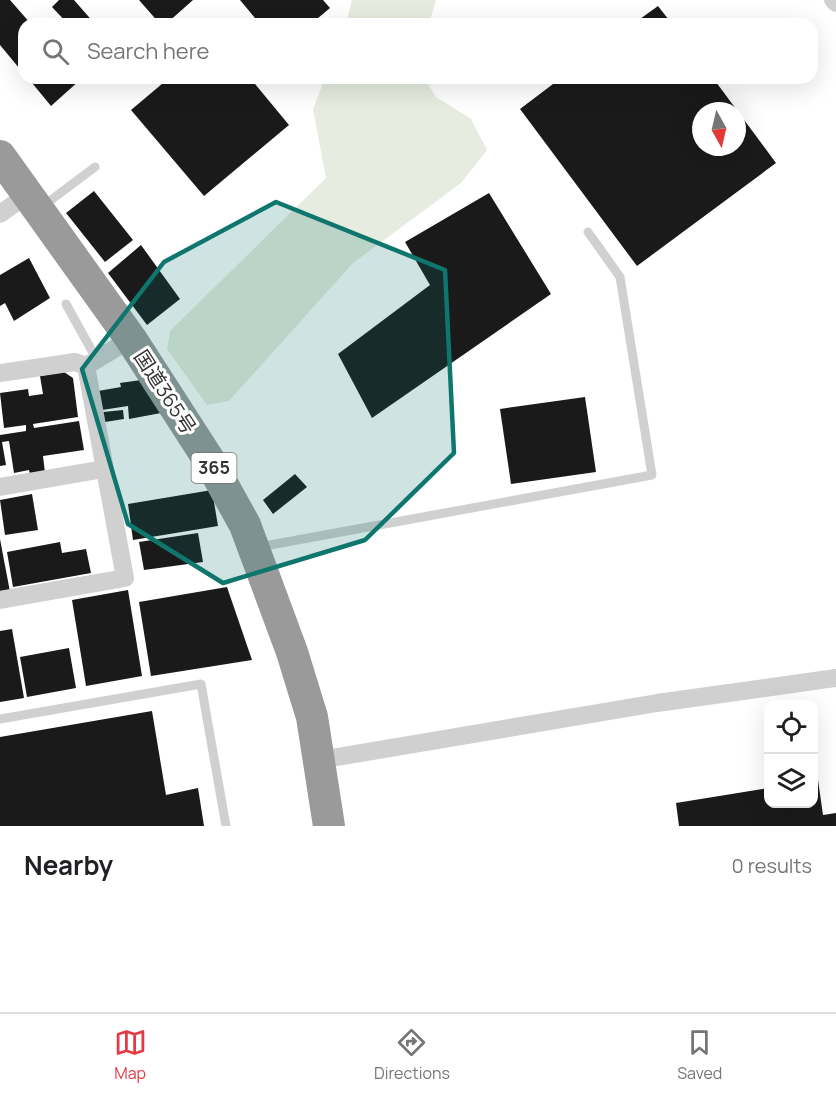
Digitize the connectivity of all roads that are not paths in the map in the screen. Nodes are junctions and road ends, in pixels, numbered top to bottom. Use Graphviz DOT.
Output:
graph roads {
  1 [pos="0,156"];
  2 [pos="95,167"];
  3 [pos="33,201"];
  4 [pos="0,214"];
  5 [pos="588,232"];
  6 [pos="66,304"];
  7 [pos="131,339"];
  8 [pos="92,363"];
  9 [pos="0,373"];
  10 [pos="104,469"];
  11 [pos="0,487"];
  12 [pos="254,548"];
  13 [pos="0,600"];
  14 [pos="836,678"];
  15 [pos="0,719"];
  16 [pos="319,760"];
  17 [pos="226,826"];
  18 [pos="329,826"];
  1 -- 3 [label="highway, 国道365号 / 365"];
  2 -- 3 [label="lane"];
  3 -- 4 [label="street"];
  3 -- 7 [label="highway, 国道365号 / 365"];
  5 -- 12 [label="lane"];
  6 -- 8 [label="lane"];
  7 -- 8 [label="street"];
  7 -- 12 [label="highway, 国道365号 / 365"];
  8 -- 9 [label="street"];
  8 -- 10 [label="street"];
  10 -- 11 [label="street"];
  10 -- 13 [label="street"];
  12 -- 16 [label="highway, 国道365号 / 365"];
  14 -- 16 [label="street"];
  15 -- 17 [label="lane"];
  16 -- 18 [label="highway, 国道365号 / 365"];
}
